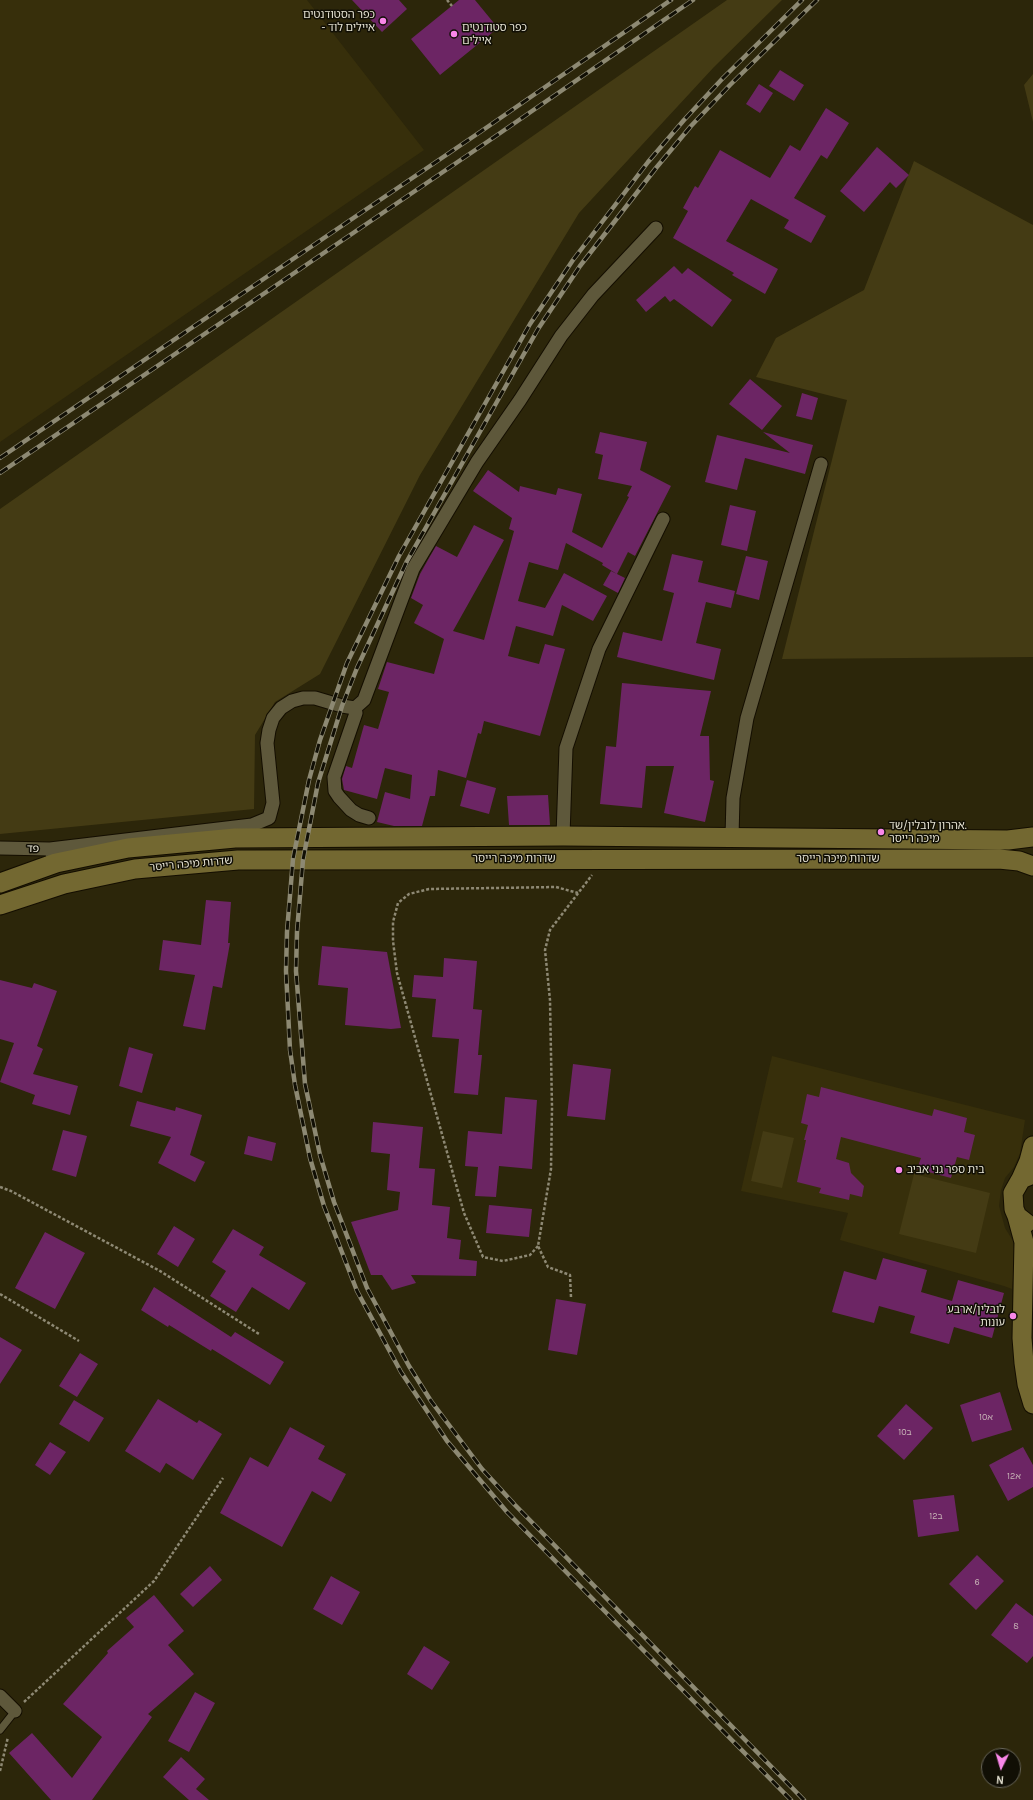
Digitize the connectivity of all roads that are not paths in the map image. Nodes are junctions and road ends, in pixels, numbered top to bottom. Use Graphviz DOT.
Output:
graph roads {
  1 [pos="656,228"];
  2 [pos="821,464"];
  3 [pos="663,519"];
  4 [pos="355,708"];
  5 [pos="369,818"];
  6 [pos="563,836"];
  7 [pos="1033,837"];
  8 [pos="732,838"];
  9 [pos="0,848"];
  10 [pos="53,856"];
  11 [pos="1033,866"];
  12 [pos="0,883"];
  13 [pos="0,905"];
  14 [pos="1033,1146"];
  15 [pos="1027,1176"];
  16 [pos="1017,1216"];
  17 [pos="1033,1226"];
  18 [pos="1033,1404"];
  19 [pos="0,1696"];
  20 [pos="15,1711"];
  21 [pos="0,1730"];
  1 -- 4 [label="street"];
  2 -- 8 [label="street"];
  3 -- 6 [label="street"];
  4 -- 5 [label="street"];
  4 -- 10 [label="street, פד"];
  6 -- 8 [label="street, שדרות מיכה רייסר"];
  6 -- 10 [label="street, שדרות מיכה רייסר"];
  7 -- 8 [label="street, שדרות מיכה רייסר"];
  9 -- 10 [label="street, פד"];
  10 -- 12 [label="street, שדרות מיכה רייסר"];
  11 -- 13 [label="street, שדרות מיכה רייסר"];
  14 -- 15 [label="street"];
  15 -- 16 [label="street"];
  16 -- 17 [label="street"];
  16 -- 18 [label="street"];
  19 -- 20 [label="street"];
  20 -- 21 [label="lane"];
}
